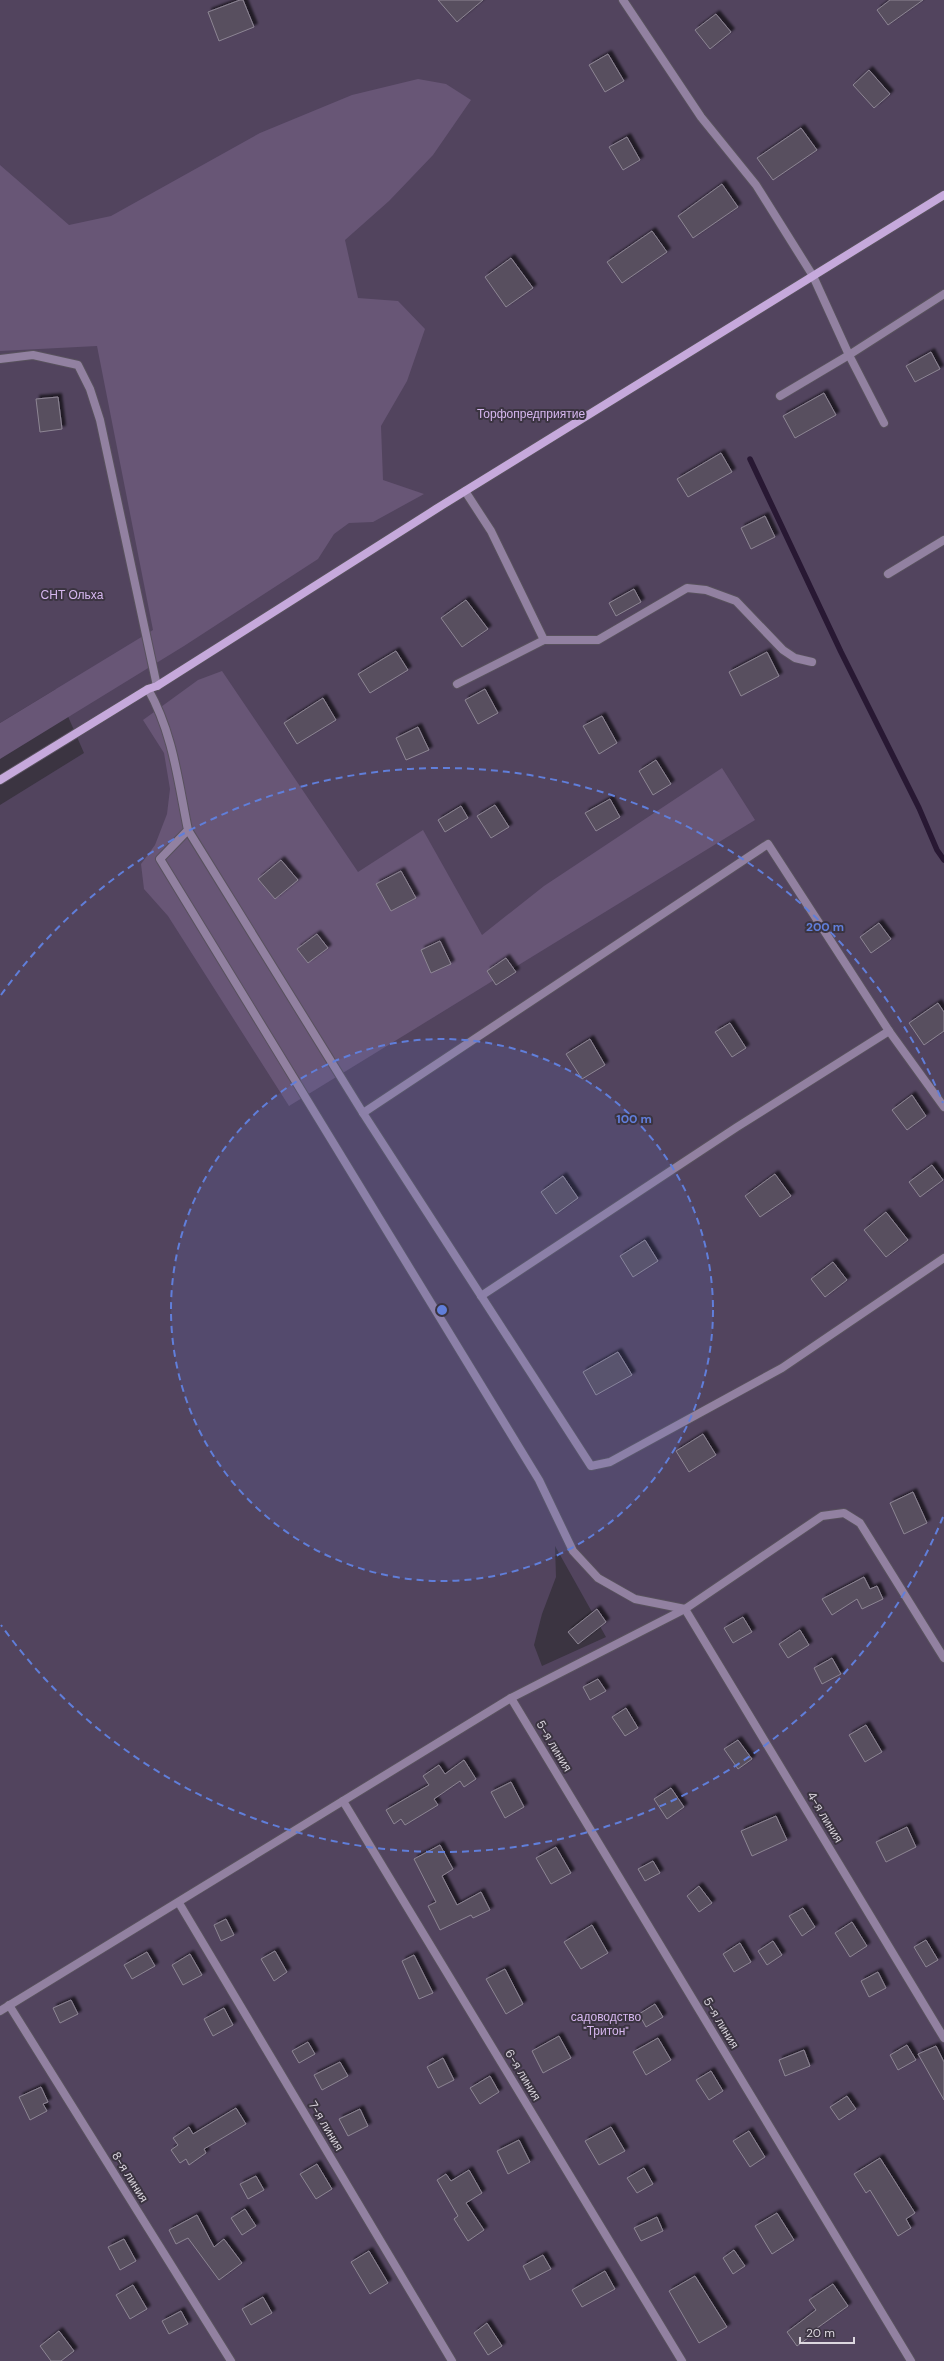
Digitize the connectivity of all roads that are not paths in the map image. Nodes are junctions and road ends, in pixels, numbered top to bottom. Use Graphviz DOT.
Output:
graph roads {
  1 [pos="623,0"];
  2 [pos="944,195"];
  3 [pos="813,276"];
  4 [pos="944,294"];
  5 [pos="849,355"];
  6 [pos="0,359"];
  7 [pos="780,396"];
  8 [pos="884,423"];
  9 [pos="466,491"];
  10 [pos="944,540"];
  11 [pos="888,574"];
  12 [pos="544,640"];
  13 [pos="812,662"];
  14 [pos="457,684"];
  15 [pos="157,686"];
  16 [pos="148,689"];
  17 [pos="0,780"];
  18 [pos="188,830"];
  19 [pos="889,1031"];
  20 [pos="944,1107"];
  21 [pos="364,1113"];
  22 [pos="944,1258"];
  23 [pos="481,1296"];
  24 [pos="686,1609"];
  25 [pos="944,1658"];
  26 [pos="511,1698"];
  27 [pos="343,1801"];
  28 [pos="179,1903"];
  29 [pos="9,2005"];
  30 [pos="0,2011"];
  31 [pos="944,2038"];
  32 [pos="231,2361"];
  33 [pos="452,2361"];
  34 [pos="682,2361"];
  35 [pos="911,2361"];
  1 -- 3 [label="street"];
  2 -- 3 [label="main road"];
  3 -- 5 [label="street"];
  3 -- 9 [label="main road"];
  4 -- 5 [label="street"];
  5 -- 7 [label="street"];
  5 -- 8 [label="street"];
  6 -- 15 [label="street"];
  9 -- 12 [label="street"];
  9 -- 15 [label="main road"];
  10 -- 11 [label="street"];
  12 -- 13 [label="street"];
  12 -- 14 [label="street"];
  15 -- 16 [label="main road"];
  16 -- 17 [label="main road"];
  16 -- 18 [label="street"];
  18 -- 21 [label="street"];
  18 -- 24 [label="street"];
  19 -- 20 [label="street"];
  19 -- 21 [label="street"];
  19 -- 23 [label="street"];
  21 -- 23 [label="street"];
  22 -- 23 [label="street"];
  24 -- 25 [label="street"];
  24 -- 26 [label="street"];
  24 -- 31 [label="street, 4-я линия"];
  26 -- 27 [label="street"];
  26 -- 35 [label="street, 5-я линия"];
  27 -- 28 [label="street"];
  27 -- 34 [label="street, 6-я линия"];
  28 -- 29 [label="street"];
  28 -- 33 [label="street, 7-я линия"];
  29 -- 30 [label="street"];
  29 -- 32 [label="street, 8-я линия"];
}
